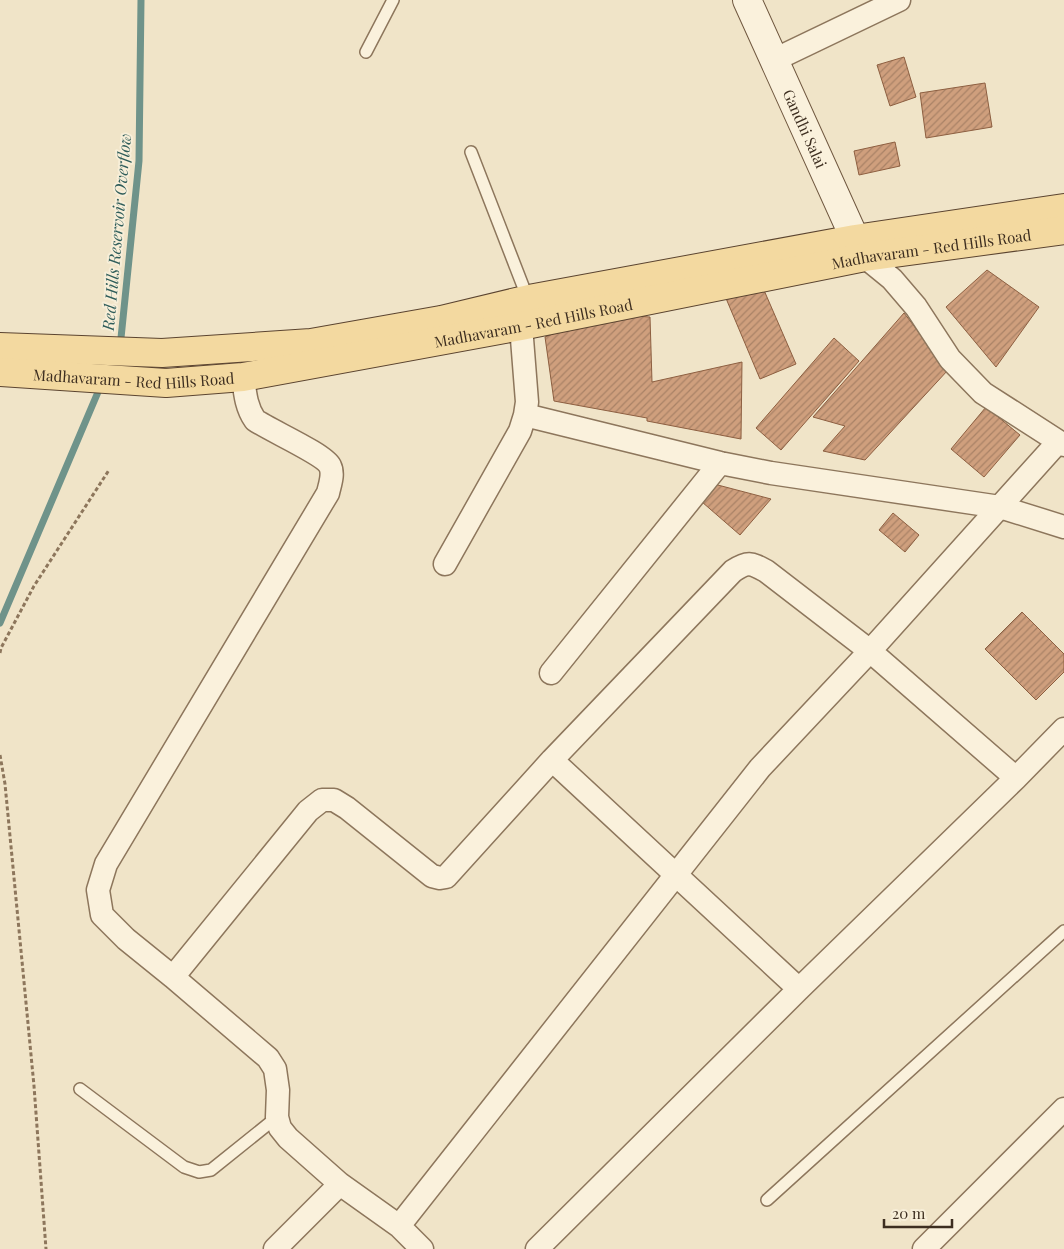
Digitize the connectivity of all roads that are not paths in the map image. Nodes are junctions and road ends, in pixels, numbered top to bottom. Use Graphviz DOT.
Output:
graph roads {
  1 [pos="393,0"];
  2 [pos="747,0"];
  3 [pos="899,0"];
  4 [pos="366,52"];
  5 [pos="774,60"];
  6 [pos="471,152"];
  7 [pos="1064,208"];
  8 [pos="1064,230"];
  9 [pos="860,248"];
  10 [pos="528,299"];
  11 [pos="521,326"];
  12 [pos="264,346"];
  13 [pos="0,347"];
  14 [pos="0,372"];
  15 [pos="255,375"];
  16 [pos="525,414"];
  17 [pos="1061,443"];
  18 [pos="720,463"];
  19 [pos="1000,508"];
  20 [pos="1064,527"];
  21 [pos="445,564"];
  22 [pos="870,651"];
  23 [pos="551,673"];
  24 [pos="1064,729"];
  25 [pos="552,760"];
  26 [pos="1016,778"];
  27 [pos="676,875"];
  28 [pos="1064,931"];
  29 [pos="173,977"];
  30 [pos="799,989"];
  31 [pos="80,1089"];
  32 [pos="1064,1110"];
  33 [pos="277,1117"];
  34 [pos="340,1184"];
  35 [pos="767,1200"];
  36 [pos="399,1226"];
  37 [pos="275,1249"];
  38 [pos="422,1249"];
  39 [pos="538,1249"];
  40 [pos="924,1249"];
  1 -- 4 [label="lane"];
  2 -- 5 [label="street, Gandhi Salai"];
  3 -- 5 [label="street"];
  5 -- 9 [label="street, Gandhi Salai"];
  6 -- 10 [label="lane"];
  7 -- 9 [label="main road, Madhavaram - Red Hills Road"];
  8 -- 9 [label="main road, Madhavaram - Red Hills Road"];
  9 -- 10 [label="main road, Madhavaram - Red Hills Road"];
  9 -- 11 [label="main road, Madhavaram - Red Hills Road"];
  9 -- 17 [label="street"];
  10 -- 12 [label="main road, Madhavaram - Red Hills Road"];
  11 -- 15 [label="main road, Madhavaram - Red Hills Road"];
  11 -- 16 [label="street"];
  12 -- 13 [label="main road, Madhavaram - Red Hills Road"];
  12 -- 15 [label="street"];
  14 -- 15 [label="main road, Madhavaram - Red Hills Road"];
  15 -- 29 [label="street"];
  16 -- 18 [label="street"];
  16 -- 21 [label="street"];
  17 -- 19 [label="street"];
  18 -- 19 [label="street"];
  18 -- 23 [label="street"];
  19 -- 20 [label="street"];
  19 -- 22 [label="street"];
  22 -- 25 [label="street"];
  22 -- 26 [label="street"];
  22 -- 27 [label="street"];
  24 -- 26 [label="street"];
  25 -- 27 [label="street"];
  25 -- 29 [label="street"];
  26 -- 30 [label="street"];
  27 -- 30 [label="street"];
  27 -- 36 [label="street"];
  28 -- 35 [label="lane"];
  29 -- 33 [label="street"];
  30 -- 39 [label="street"];
  31 -- 33 [label="lane"];
  32 -- 40 [label="street"];
  33 -- 34 [label="street"];
  34 -- 36 [label="street"];
  34 -- 37 [label="street"];
  36 -- 38 [label="street"];
}
